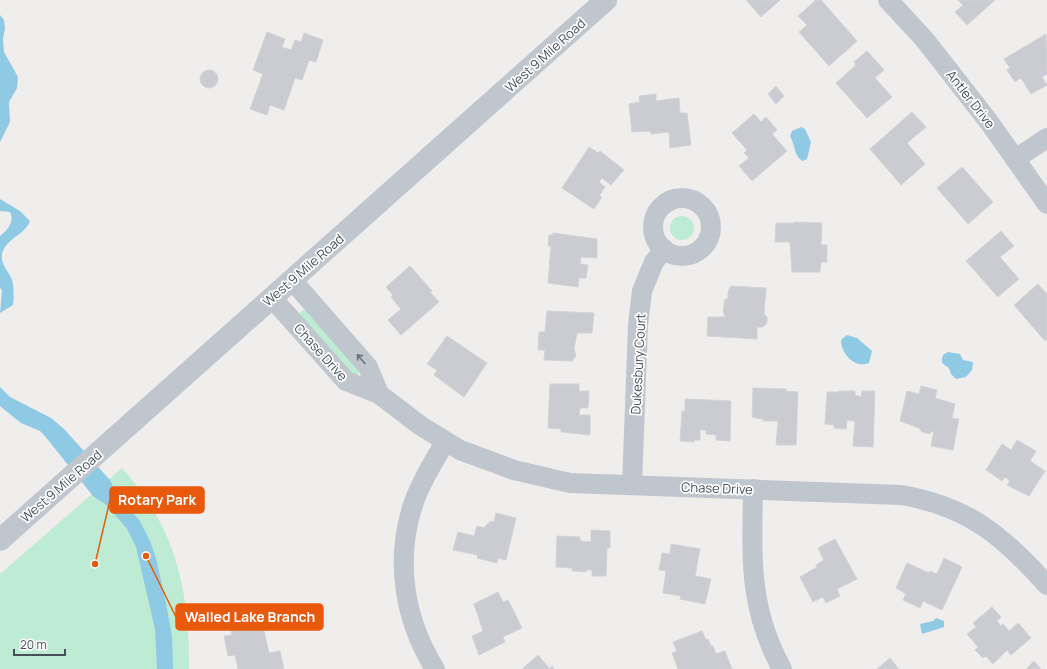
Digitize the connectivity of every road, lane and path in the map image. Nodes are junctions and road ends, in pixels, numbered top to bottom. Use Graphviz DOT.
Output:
graph roads {
  1 [pos="606,0"];
  2 [pos="888,0"];
  3 [pos="1047,138"];
  4 [pos="1014,159"];
  5 [pos="1047,204"];
  6 [pos="664,249"];
  7 [pos="292,280"];
  8 [pos="272,298"];
  9 [pos="379,394"];
  10 [pos="445,442"];
  11 [pos="632,485"];
  12 [pos="753,489"];
  13 [pos="3,531"];
  14 [pos="1047,585"];
  15 [pos="435,669"];
  16 [pos="782,669"];
  1 -- 7 [label="street, West 9 Mile Road"];
  2 -- 4 [label="street, Antler Drive"];
  3 -- 4 [label="street"];
  4 -- 5 [label="street, Antler Drive"];
  6 -- 11 [label="street, Dukesbury Court"];
  7 -- 8 [label="street, West 9 Mile Road"];
  9 -- 7 [label="street, Chase Drive, one-way"];
  8 -- 9 [label="street, Chase Drive"];
  8 -- 13 [label="street, West 9 Mile Road"];
  9 -- 10 [label="street, Chase Drive"];
  10 -- 11 [label="street, Chase Drive"];
  10 -- 15 [label="street"];
  11 -- 12 [label="street, Chase Drive"];
  12 -- 14 [label="street, Chase Drive"];
  12 -- 16 [label="street"];
}
